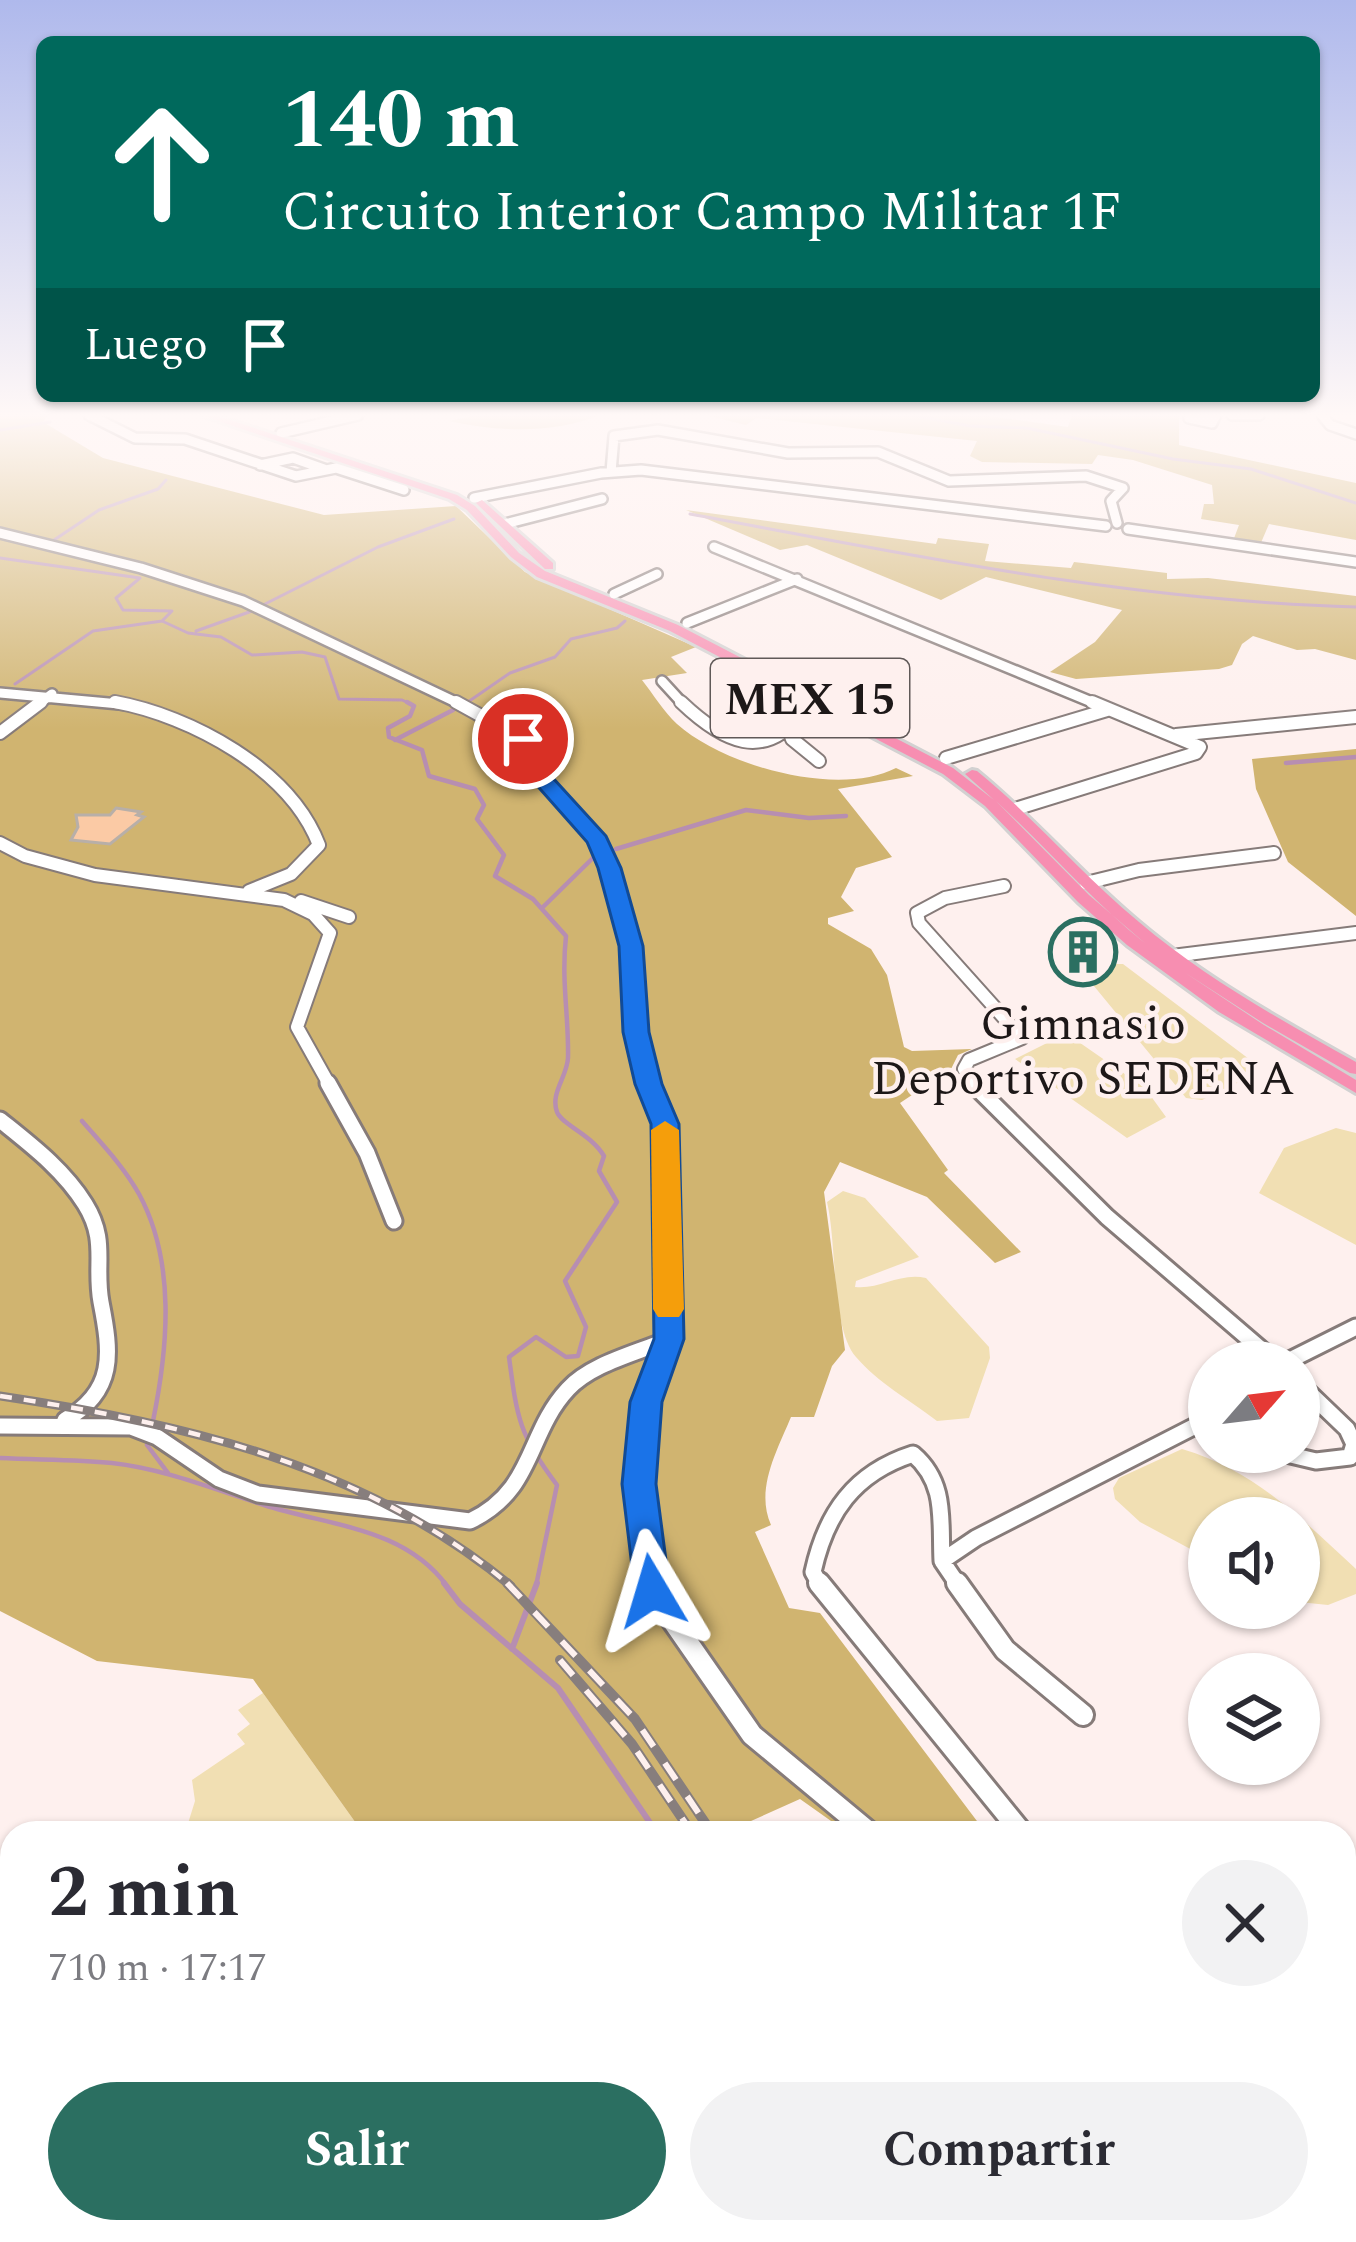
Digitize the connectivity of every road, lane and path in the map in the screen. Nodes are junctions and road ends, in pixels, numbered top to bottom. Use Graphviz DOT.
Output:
graph roads {
  1 [pos="482,520"];
  2 [pos="500,520"];
  3 [pos="523,520"];
  4 [pos="1075,520"];
  5 [pos="1111,520"];
  6 [pos="505,524"];
  7 [pos="1111,524"];
  8 [pos="0,533"];
  9 [pos="714,547"];
  10 [pos="1356,562"];
  11 [pos="657,574"];
  12 [pos="797,579"];
  13 [pos="614,594"];
  14 [pos="687,623"];
  15 [pos="662,681"];
  16 [pos="797,692"];
  17 [pos="0,693"];
  18 [pos="52,694"];
  19 [pos="830,709"];
  20 [pos="1107,710"];
  21 [pos="802,714"];
  22 [pos="1356,717"];
  23 [pos="729,719"];
  24 [pos="0,733"];
  25 [pos="783,733"];
  26 [pos="1173,735"];
  27 [pos="946,758"];
  28 [pos="819,761"];
  29 [pos="1016,809"];
  30 [pos="0,843"];
  31 [pos="1274,854"];
  32 [pos="1082,880"];
  33 [pos="1004,886"];
  34 [pos="239,894"];
  35 [pos="284,900"];
  36 [pos="349,916"];
  37 [pos="1356,933"];
  38 [pos="1172,956"];
  39 [pos="1356,1070"];
  40 [pos="1356,1088"];
  41 [pos="0,1120"];
  42 [pos="394,1221"];
  43 [pos="1356,1327"];
  44 [pos="669,1339"];
  45 [pos="1252,1341"];
  46 [pos="1320,1345"];
  47 [pos="1320,1403"];
  48 [pos="0,1426"];
  49 [pos="47,1426"];
  50 [pos="1188,1429"];
  51 [pos="1320,1460"];
  52 [pos="942,1562"];
  53 [pos="1083,1715"];
  54 [pos="856,1821"];
  55 [pos="1012,1821"];
  1 -- 16 [label="highway, MEX 15"];
  2 -- 6 [label="highway, MEX 15"];
  3 -- 6 [label="street"];
  4 -- 7 [label="street"];
  5 -- 7 [label="street"];
  6 -- 13 [label="highway, MEX 15"];
  7 -- 10 [label="street"];
  8 -- 44 [label="street"];
  9 -- 12 [label="street"];
  11 -- 13 [label="street"];
  12 -- 14 [label="street"];
  12 -- 20 [label="street"];
  13 -- 14 [label="highway, MEX 15"];
  14 -- 27 [label="highway, MEX 15"];
  15 -- 25 [label="street"];
  16 -- 19 [label="highway, MEX 15"];
  16 -- 21 [label="street"];
  17 -- 18 [label="street"];
  18 -- 24 [label="street"];
  18 -- 34 [label="street"];
  19 -- 21 [label="street"];
  19 -- 40 [label="highway, MEX 15"];
  20 -- 26 [label="street"];
  20 -- 27 [label="street"];
  21 -- 25 [label="street"];
  22 -- 26 [label="street"];
  23 -- 25 [label="street"];
  25 -- 28 [label="street"];
  26 -- 29 [label="street"];
  27 -- 29 [label="highway, MEX 15"];
  29 -- 32 [label="highway, MEX 15"];
  30 -- 34 [label="street"];
  31 -- 32 [label="street"];
  32 -- 38 [label="highway, MEX 15"];
  33 -- 45 [label="street"];
  34 -- 35 [label="street"];
  35 -- 36 [label="street"];
  35 -- 42 [label="street"];
  37 -- 38 [label="street"];
  38 -- 39 [label="highway, MEX 15"];
  41 -- 49 [label="street"];
  43 -- 46 [label="street"];
  44 -- 49 [label="street"];
  44 -- 54 [label="street"];
  47 -- 51 [label="street"];
  48 -- 49 [label="street"];
  50 -- 52 [label="street"];
  52 -- 53 [label="street"];
  52 -- 55 [label="street"];
}
